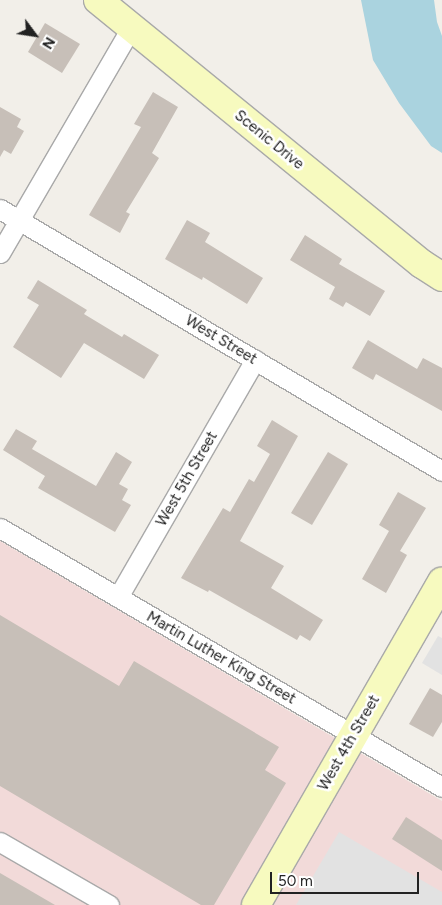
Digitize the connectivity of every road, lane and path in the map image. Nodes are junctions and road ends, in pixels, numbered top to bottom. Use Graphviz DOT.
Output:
graph roads {
  1 [pos="98,0"];
  2 [pos="131,28"];
  3 [pos="0,210"];
  4 [pos="19,220"];
  5 [pos="0,253"];
  6 [pos="442,277"];
  7 [pos="255,360"];
  8 [pos="442,471"];
  9 [pos="0,528"];
  10 [pos="442,582"];
  11 [pos="118,598"];
  12 [pos="353,735"];
  13 [pos="442,787"];
  14 [pos="0,842"];
  15 [pos="108,905"];
  16 [pos="256,905"];
  1 -- 2 [label="street, Scenic Drive"];
  2 -- 4 [label="street"];
  2 -- 6 [label="street, Scenic Drive"];
  3 -- 4 [label="street, West Street"];
  4 -- 5 [label="street"];
  4 -- 7 [label="street, West Street"];
  7 -- 8 [label="street, West Street"];
  7 -- 11 [label="street, West 5th Street"];
  9 -- 11 [label="street, Martin Luther King Street"];
  10 -- 12 [label="street, West 4th Street"];
  11 -- 12 [label="street, Martin Luther King Street"];
  12 -- 13 [label="street, Martin Luther King Street"];
  12 -- 16 [label="street, West 4th Street"];
  14 -- 15 [label="street"];
}
